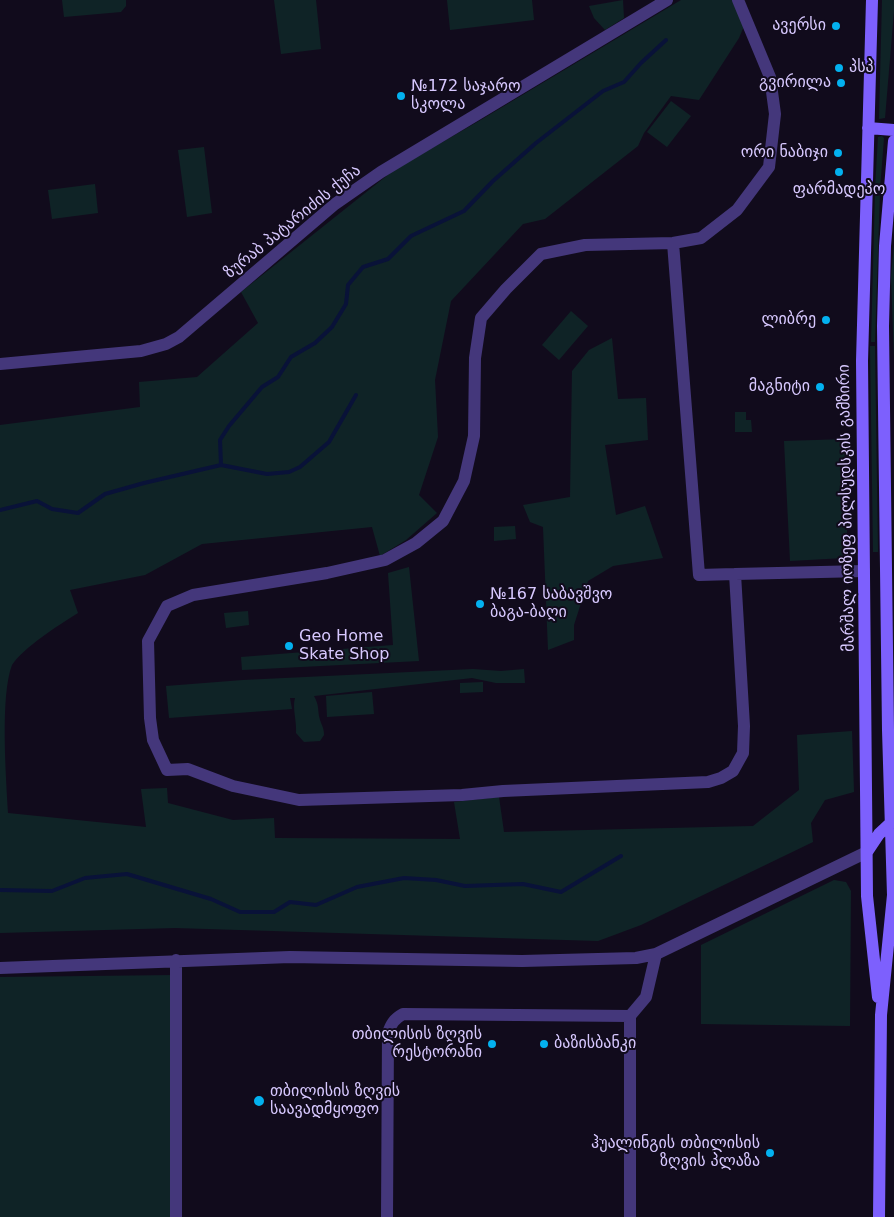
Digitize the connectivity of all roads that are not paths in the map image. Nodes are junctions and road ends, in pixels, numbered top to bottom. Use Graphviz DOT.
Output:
graph roads {
  1 [pos="667,0"];
  2 [pos="738,0"];
  3 [pos="872,0"];
  4 [pos="868,128"];
  5 [pos="894,130"];
  6 [pos="894,140"];
  7 [pos="673,244"];
  8 [pos="0,364"];
  9 [pos="864,570"];
  10 [pos="886,571"];
  11 [pos="735,574"];
  12 [pos="891,731"];
  13 [pos="892,821"];
  14 [pos="892,838"];
  15 [pos="866,852"];
  16 [pos="656,954"];
  17 [pos="176,960"];
  18 [pos="0,968"];
  19 [pos="881,1015"];
  20 [pos="630,1016"];
  21 [pos="176,1217"];
  22 [pos="387,1217"];
  23 [pos="630,1217"];
  24 [pos="879,1217"];
  1 -- 8 [label="street, ზურაბ პატარიძის ქუჩა"];
  2 -- 7 [label="street"];
  3 -- 4 [label="main road, მარშალ იოზეფ პილსუდსკის გამზირი"];
  4 -- 5 [label="main road"];
  4 -- 9 [label="main road, მარშალ იოზეფ პილსუდსკის გამზირი"];
  6 -- 10 [label="main road, მარშალ იოზეფ პილსუდსკის გამზირი"];
  7 -- 11 [label="street"];
  7 -- 11 [label="street"];
  9 -- 10 [label="main road"];
  9 -- 11 [label="street"];
  9 -- 15 [label="main road, მარშალ იოზეფ პილსუდსკის გამზირი"];
  10 -- 12 [label="main road, მარშალ იოზეფ პილსუდსკის გამზირი"];
  12 -- 13 [label="main road, მარშალ იოზეფ პილსუდსკის გამზირი"];
  13 -- 14 [label="main road, მარშალ იოზეფ პილსუდსკის გამზირი"];
  13 -- 15 [label="main road"];
  14 -- 15 [label="main road"];
  14 -- 19 [label="main road, მარშალ იოზეფ პილსუდსკის გამზირი"];
  15 -- 16 [label="street"];
  15 -- 19 [label="main road, მარშალ იოზეფ პილსუდსკის გამზირი"];
  16 -- 17 [label="street"];
  16 -- 20 [label="street"];
  17 -- 18 [label="street"];
  17 -- 21 [label="street"];
  19 -- 24 [label="main road, მარშალ იოზეფ პილსუდსკის გამზირი"];
  20 -- 22 [label="street"];
  20 -- 23 [label="street"];
}
